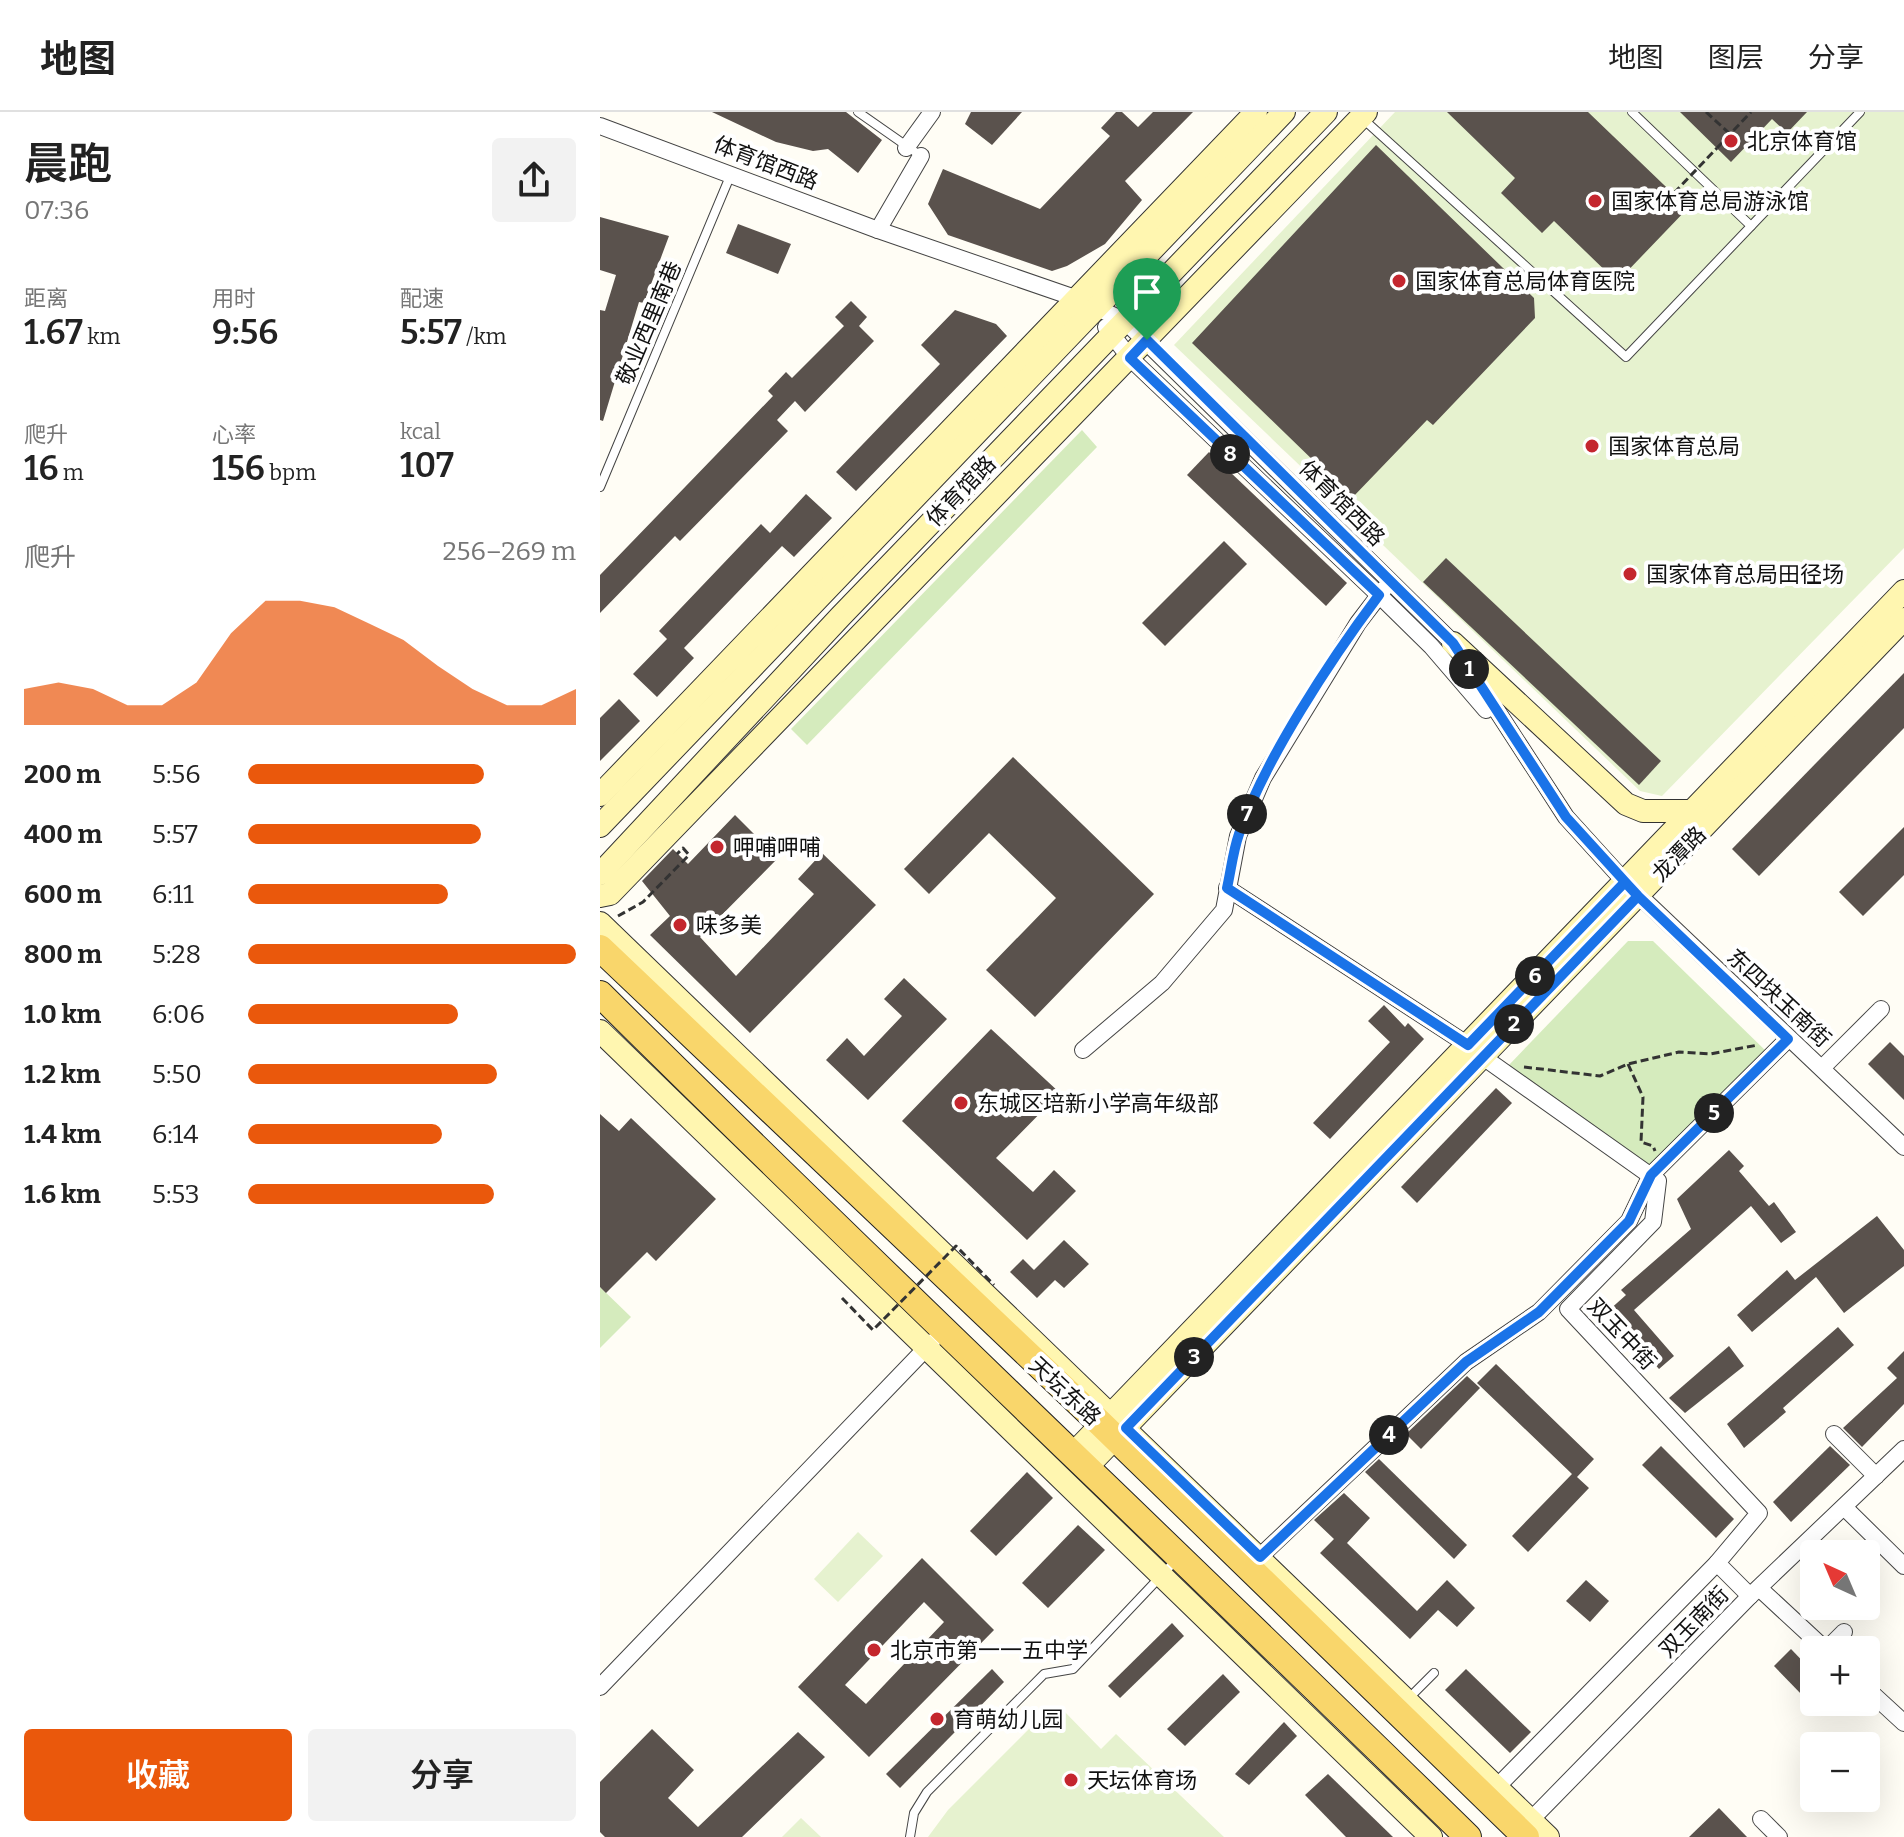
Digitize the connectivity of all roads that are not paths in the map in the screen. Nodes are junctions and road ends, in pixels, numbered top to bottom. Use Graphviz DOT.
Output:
graph roads {
  1 [pos="858,112"];
  2 [pos="932,112"];
  3 [pos="1256,112"];
  4 [pos="1284,112"];
  5 [pos="1326,112"];
  6 [pos="1632,112"];
  7 [pos="1860,112"];
  8 [pos="1361,114"];
  9 [pos="600,126"];
  10 [pos="914,152"];
  11 [pos="732,173"];
  12 [pos="1751,226"];
  13 [pos="878,230"];
  14 [pos="1088,302"];
  15 [pos="1118,328"];
  16 [pos="1147,340"];
  17 [pos="1130,358"];
  18 [pos="600,487"];
  19 [pos="1385,589"];
  20 [pos="1904,591"];
  21 [pos="1904,619"];
  22 [pos="1453,643"];
  23 [pos="1525,757"];
  24 [pos="600,795"];
  25 [pos="1693,811"];
  26 [pos="600,826"];
  27 [pos="600,874"];
  28 [pos="1227,888"];
  29 [pos="1631,889"];
  30 [pos="600,896"];
  31 [pos="606,922"];
  32 [pos="600,948"];
  33 [pos="600,994"];
  34 [pos="1881,1009"];
  35 [pos="600,1031"];
  36 [pos="1788,1039"];
  37 [pos="1083,1050"];
  38 [pos="1475,1051"];
  39 [pos="1822,1068"];
  40 [pos="1904,1147"];
  41 [pos="1657,1170"];
  42 [pos="934,1339"];
  43 [pos="1113,1426"];
  44 [pos="1834,1434"];
  45 [pos="1904,1449"];
  46 [pos="1079,1462"];
  47 [pos="1876,1476"];
  48 [pos="1844,1507"];
  49 [pos="1181,1556"];
  50 [pos="1254,1562"];
  51 [pos="1717,1563"];
  52 [pos="1904,1566"];
  53 [pos="1161,1576"];
  54 [pos="1754,1592"];
  55 [pos="1844,1632"];
  56 [pos="1809,1636"];
  57 [pos="1840,1636"];
  58 [pos="1434,1673"];
  59 [pos="600,1687"];
  60 [pos="1408,1699"];
  61 [pos="1880,1701"];
  62 [pos="1904,1723"];
  63 [pos="1492,1792"];
  64 [pos="1761,1819"];
  65 [pos="1526,1829"];
  66 [pos="910,1837"];
  67 [pos="1431,1837"];
  68 [pos="1468,1837"];
  69 [pos="1548,1837"];
  70 [pos="1779,1837"];
  1 -- 10 [label="lane"];
  2 -- 10 [label="street"];
  3 -- 14 [label="street"];
  4 -- 14 [label="street, 体育馆路"];
  5 -- 15 [label="street, 体育馆路"];
  6 -- 12 [label="lane"];
  7 -- 12 [label="lane"];
  8 -- 12 [label="lane"];
  8 -- 16 [label="street"];
  9 -- 11 [label="street, 体育馆西路"];
  10 -- 13 [label="street"];
  11 -- 13 [label="street, 体育馆西路"];
  11 -- 18 [label="lane, 敬业西里南巷"];
  13 -- 14 [label="street, 体育馆西路"];
  14 -- 15 [label="street, 体育馆西路"];
  14 -- 24 [label="street"];
  14 -- 26 [label="street, 体育馆路"];
  15 -- 16 [label="street, 体育馆西路"];
  15 -- 17 [label="street, 体育馆西路"];
  15 -- 27 [label="street, 体育馆路"];
  16 -- 17 [label="street"];
  16 -- 19 [label="street, 体育馆西路"];
  17 -- 19 [label="street, 体育馆西路"];
  17 -- 30 [label="street"];
  19 -- 22 [label="street, 体育馆西路"];
  19 -- 23 [label="street, 体育馆西路"];
  19 -- 28 [label="street"];
  20 -- 25 [label="street, 龙潭路"];
  21 -- 29 [label="street, 龙潭路"];
  22 -- 23 [label="street, 体育馆西路"];
  22 -- 25 [label="street"];
  23 -- 29 [label="street, 体育馆西路"];
  25 -- 29 [label="street, 龙潭路"];
  28 -- 37 [label="street"];
  28 -- 38 [label="street"];
  29 -- 36 [label="street, 东四块玉南街"];
  29 -- 38 [label="street, 龙潭路"];
  31 -- 43 [label="street"];
  32 -- 43 [label="main road, 天坛东路"];
  33 -- 42 [label="main road, 天坛东路"];
  34 -- 39 [label="street"];
  35 -- 42 [label="street"];
  36 -- 39 [label="street, 东四块玉南街"];
  36 -- 41 [label="street"];
  38 -- 41 [label="street"];
  38 -- 43 [label="street, 龙潭路"];
  39 -- 40 [label="street, 东四块玉南街"];
  41 -- 50 [label="street"];
  41 -- 51 [label="street, 双玉中街"];
  42 -- 46 [label="main road, 天坛东路"];
  42 -- 53 [label="street"];
  42 -- 59 [label="street"];
  43 -- 46 [label="street, 龙潭路"];
  43 -- 50 [label="main road, 天坛东路"];
  44 -- 47 [label="street"];
  45 -- 47 [label="street, 双玉南街"];
  46 -- 49 [label="main road, 天坛东路"];
  47 -- 48 [label="street, 双玉南街"];
  48 -- 52 [label="street"];
  48 -- 54 [label="street, 双玉南街"];
  49 -- 53 [label="lane"];
  49 -- 68 [label="main road, 天坛东路"];
  50 -- 60 [label="street"];
  50 -- 63 [label="main road, 天坛东路"];
  51 -- 54 [label="street"];
  51 -- 63 [label="street"];
  53 -- 66 [label="lane"];
  53 -- 67 [label="street"];
  54 -- 56 [label="street"];
  54 -- 65 [label="street, 双玉南街"];
  55 -- 57 [label="street"];
  58 -- 60 [label="lane"];
  60 -- 63 [label="street"];
  61 -- 62 [label="street"];
  63 -- 65 [label="main road, 天坛东路"];
  64 -- 70 [label="street"];
  65 -- 69 [label="street"];
}
